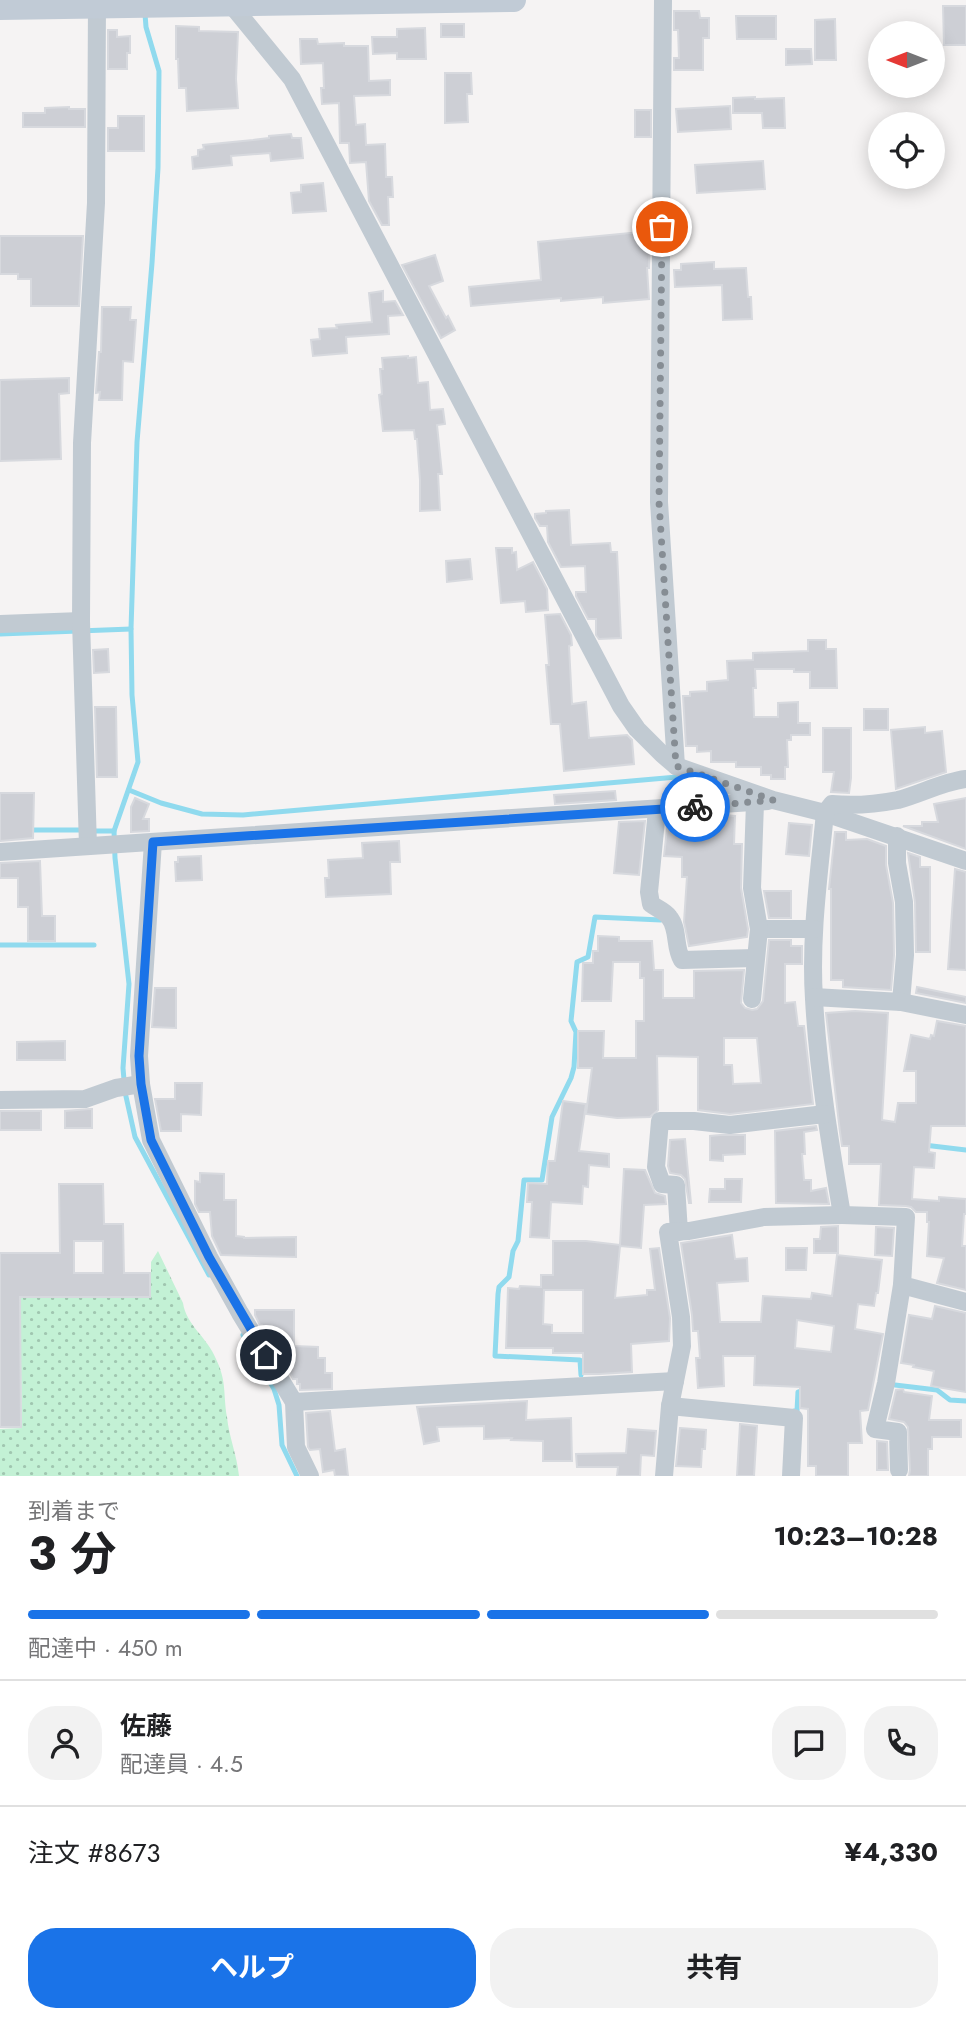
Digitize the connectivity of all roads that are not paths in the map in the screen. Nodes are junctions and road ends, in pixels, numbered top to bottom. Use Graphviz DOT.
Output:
graph roads {
  1 [pos="514,0"];
  2 [pos="663,0"];
  3 [pos="388,1"];
  4 [pos="230,3"];
  5 [pos="105,4"];
  6 [pos="0,8"];
  7 [pos="0,624"];
  8 [pos="81,628"];
  9 [pos="676,766"];
  10 [pos="966,779"];
  11 [pos="773,800"];
  12 [pos="754,803"];
  13 [pos="657,810"];
  14 [pos="825,813"];
  15 [pos="897,836"];
  16 [pos="153,842"];
  17 [pos="106,845"];
  18 [pos="0,852"];
  19 [pos="966,861"];
  20 [pos="758,929"];
  21 [pos="814,929"];
  22 [pos="755,958"];
  23 [pos="814,996"];
  24 [pos="752,999"];
  25 [pos="901,1002"];
  26 [pos="966,1015"];
  27 [pos="130,1086"];
  28 [pos="0,1100"];
  29 [pos="825,1114"];
  30 [pos="842,1215"];
  31 [pos="679,1232"];
  32 [pos="902,1285"];
  33 [pos="966,1302"];
  34 [pos="676,1381"];
  35 [pos="294,1402"];
  36 [pos="670,1406"];
  37 [pos="899,1470"];
  38 [pos="310,1476"];
  39 [pos="664,1476"];
  40 [pos="791,1476"];
  1 -- 3 [label="main road"];
  2 -- 9 [label="street"];
  3 -- 4 [label="main road"];
  4 -- 5 [label="main road"];
  4 -- 9 [label="street"];
  5 -- 6 [label="main road"];
  5 -- 8 [label="street"];
  7 -- 8 [label="street"];
  8 -- 17 [label="street"];
  9 -- 11 [label="street"];
  10 -- 14 [label="street"];
  11 -- 12 [label="street"];
  11 -- 14 [label="street"];
  12 -- 13 [label="street"];
  12 -- 20 [label="street"];
  13 -- 16 [label="street"];
  13 -- 22 [label="street"];
  14 -- 15 [label="street"];
  14 -- 21 [label="street"];
  15 -- 19 [label="street"];
  15 -- 25 [label="street"];
  16 -- 17 [label="street"];
  16 -- 27 [label="street"];
  17 -- 18 [label="street"];
  20 -- 21 [label="street"];
  20 -- 22 [label="street"];
  21 -- 23 [label="street"];
  22 -- 24 [label="street"];
  23 -- 25 [label="street"];
  23 -- 29 [label="street"];
  25 -- 26 [label="street"];
  27 -- 28 [label="street"];
  27 -- 35 [label="street"];
  29 -- 30 [label="street"];
  29 -- 31 [label="street"];
  30 -- 31 [label="street"];
  30 -- 32 [label="street"];
  31 -- 34 [label="street"];
  32 -- 33 [label="street"];
  32 -- 37 [label="street"];
  34 -- 35 [label="street"];
  34 -- 36 [label="street"];
  35 -- 38 [label="street"];
  36 -- 39 [label="street"];
  36 -- 40 [label="street"];
}
